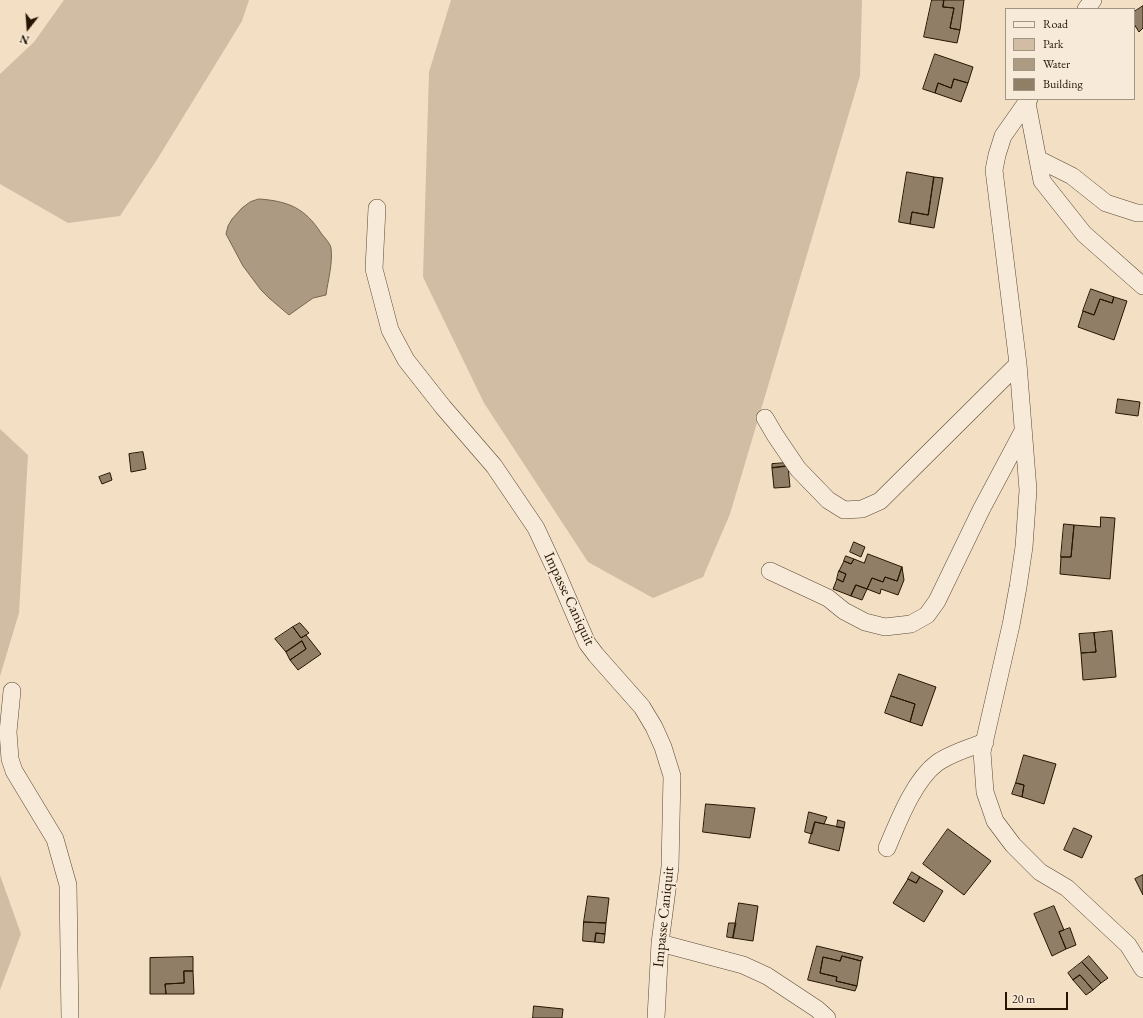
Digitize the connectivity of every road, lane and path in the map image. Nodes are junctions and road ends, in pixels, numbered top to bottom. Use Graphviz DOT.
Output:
graph roads {
  1 [pos="1093,0"];
  2 [pos="1087,8"];
  3 [pos="1028,101"];
  4 [pos="1038,159"];
  5 [pos="377,208"];
  6 [pos="1143,213"];
  7 [pos="1143,286"];
  8 [pos="1018,364"];
  9 [pos="765,418"];
  10 [pos="1023,430"];
  11 [pos="770,571"];
  12 [pos="12,691"];
  13 [pos="984,742"];
  14 [pos="886,848"];
  15 [pos="660,943"];
  16 [pos="1143,969"];
  17 [pos="70,1018"];
  18 [pos="656,1018"];
  19 [pos="827,1018"];
  1 -- 2 [label="street"];
  3 -- 4 [label="street"];
  3 -- 8 [label="street"];
  4 -- 6 [label="street"];
  4 -- 7 [label="street"];
  5 -- 15 [label="street, Impasse Caniquit"];
  8 -- 9 [label="street"];
  8 -- 10 [label="street"];
  10 -- 11 [label="street"];
  10 -- 13 [label="street"];
  12 -- 17 [label="street"];
  13 -- 14 [label="street"];
  13 -- 16 [label="street"];
  15 -- 18 [label="street, Impasse Caniquit"];
  15 -- 19 [label="street"];
}
